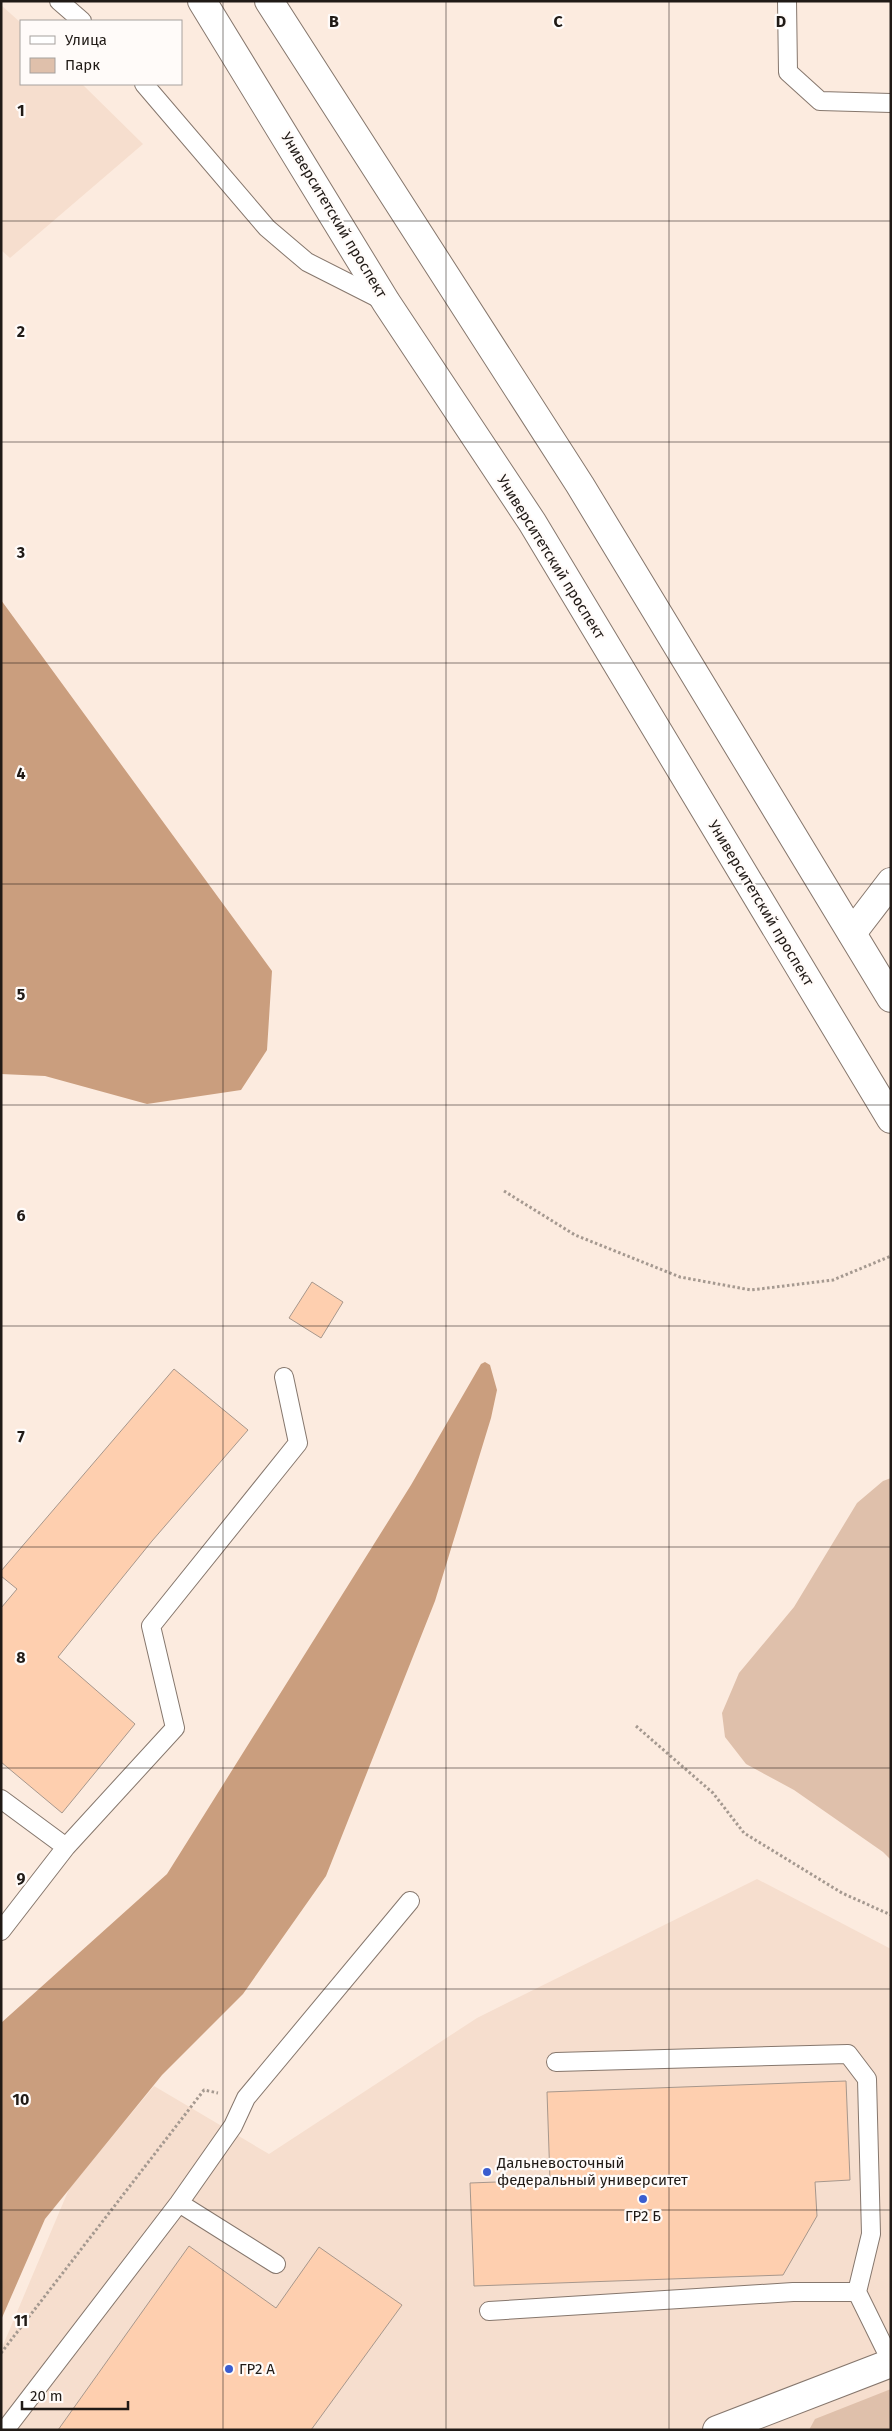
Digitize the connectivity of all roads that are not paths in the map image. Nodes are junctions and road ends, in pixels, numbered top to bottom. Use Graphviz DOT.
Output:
graph roads {
  1 [pos="59,1"];
  2 [pos="202,1"];
  3 [pos="269,1"];
  4 [pos="787,1"];
  5 [pos="81,20"];
  6 [pos="145,85"];
  7 [pos="891,102"];
  8 [pos="386,302"];
  9 [pos="891,882"];
  10 [pos="852,933"];
  11 [pos="891,998"];
  12 [pos="891,1119"];
  13 [pos="284,1377"];
  14 [pos="1,1799"];
  15 [pos="66,1847"];
  16 [pos="410,1901"];
  17 [pos="1,1931"];
  18 [pos="556,2062"];
  19 [pos="179,2203"];
  20 [pos="276,2264"];
  21 [pos="857,2292"];
  22 [pos="489,2311"];
  23 [pos="891,2362"];
  24 [pos="5,2430"];
  25 [pos="717,2430"];
  1 -- 5 [label="lane"];
  2 -- 8 [label="main road, Университетский проспект"];
  3 -- 10 [label="main road"];
  4 -- 7 [label="lane"];
  6 -- 8 [label="lane"];
  8 -- 12 [label="main road, Университетский проспект"];
  9 -- 10 [label="main road"];
  10 -- 11 [label="main road"];
  13 -- 15 [label="lane"];
  14 -- 15 [label="lane"];
  15 -- 17 [label="lane"];
  16 -- 19 [label="lane"];
  18 -- 21 [label="lane"];
  19 -- 20 [label="lane"];
  19 -- 24 [label="lane"];
  21 -- 22 [label="lane"];
  21 -- 23 [label="lane"];
  23 -- 25 [label="main road"];
}
